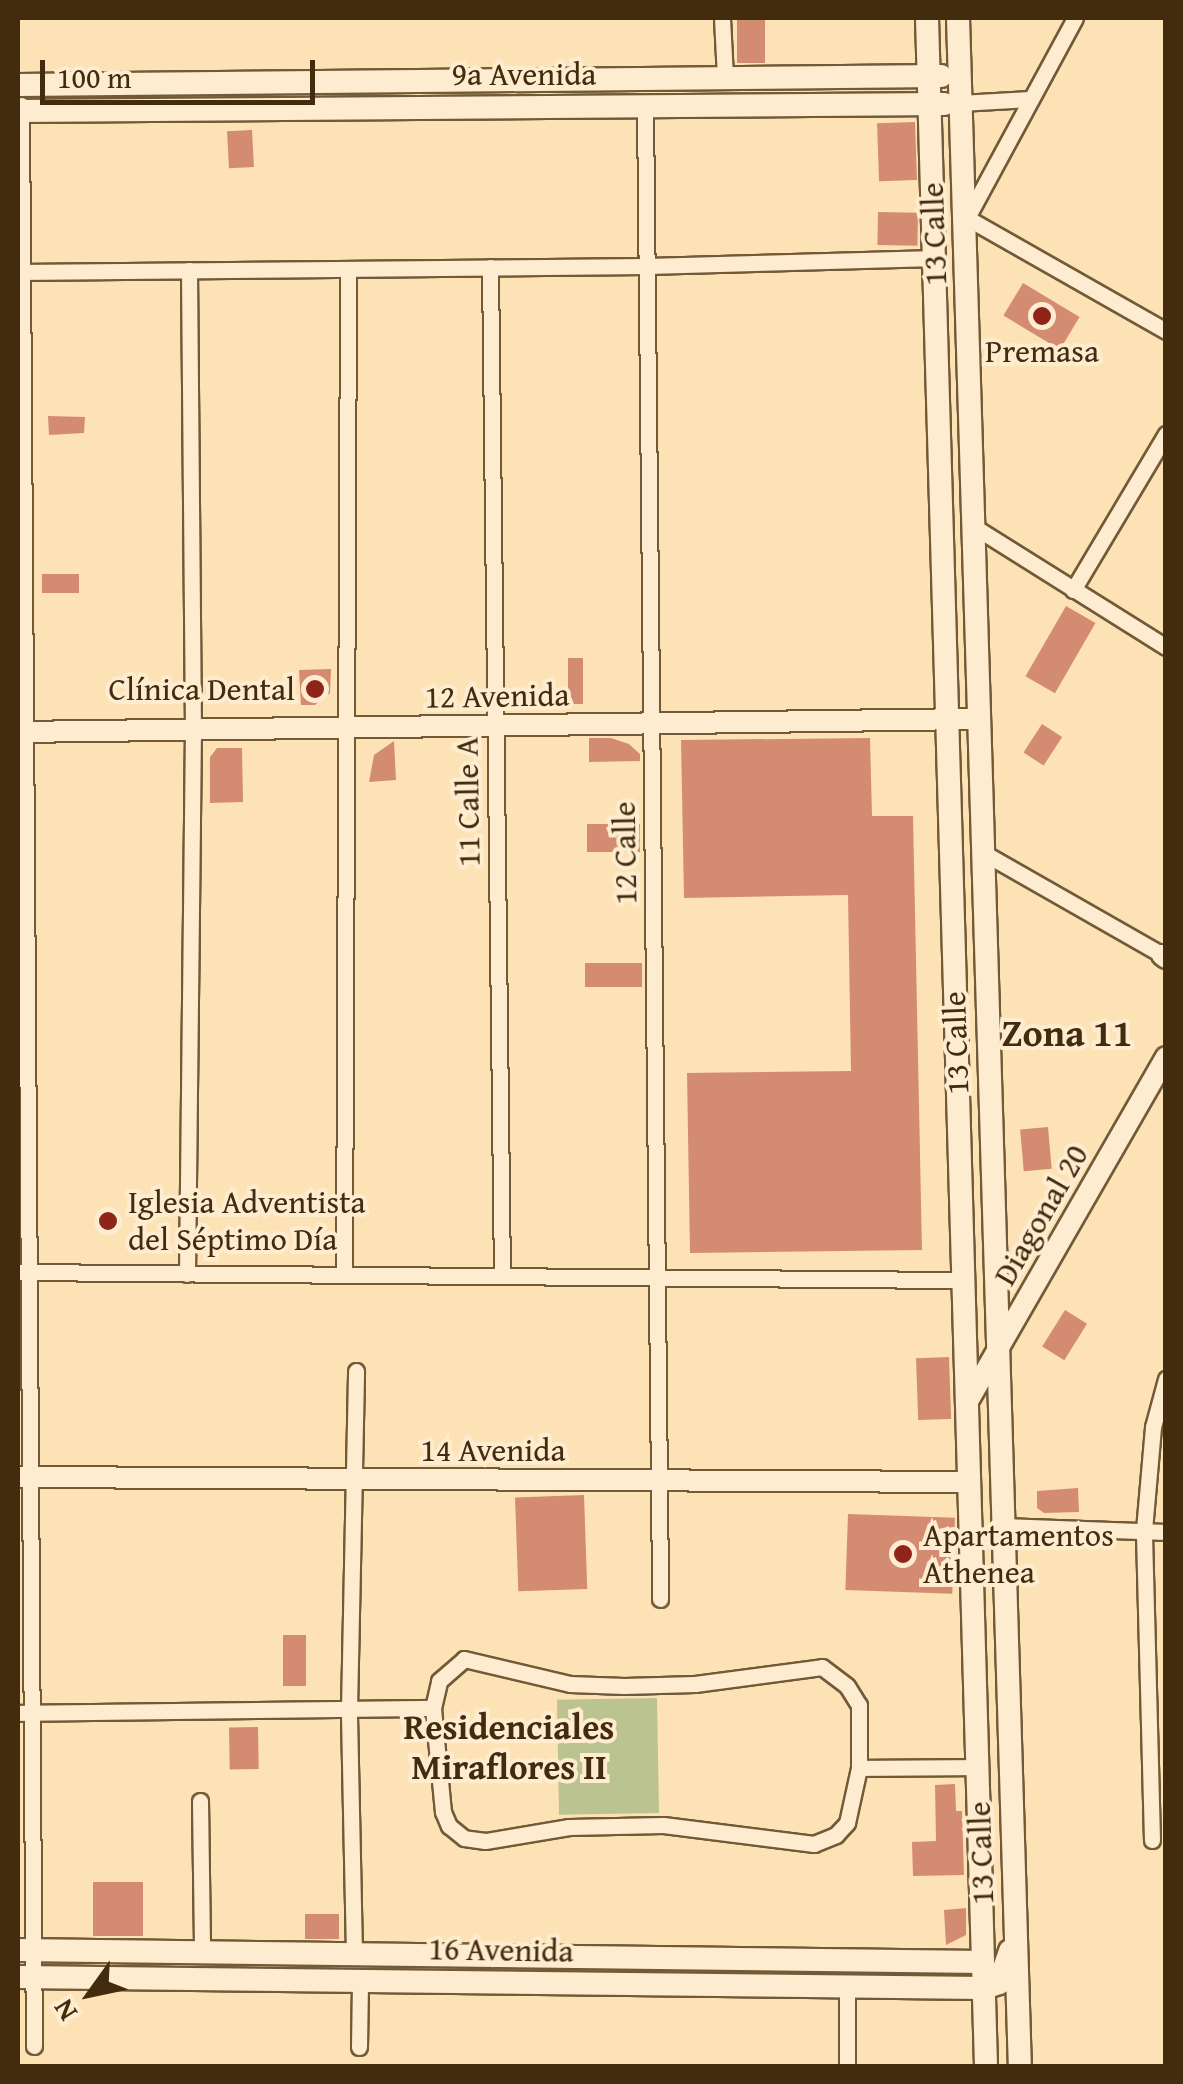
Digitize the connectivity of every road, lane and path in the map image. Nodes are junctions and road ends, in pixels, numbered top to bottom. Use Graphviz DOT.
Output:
graph roads {
  1 [pos="722,18"];
  2 [pos="926,18"];
  3 [pos="958,18"];
  4 [pos="1075,18"];
  5 [pos="960,75"];
  6 [pos="929,76"];
  7 [pos="725,78"];
  8 [pos="120,83"];
  9 [pos="19,85"];
  10 [pos="1030,99"];
  11 [pos="960,103"];
  12 [pos="929,104"];
  13 [pos="646,106"];
  14 [pos="120,108"];
  15 [pos="19,111"];
  16 [pos="968,218"];
  17 [pos="935,258"];
  18 [pos="647,266"];
  19 [pos="490,268"];
  20 [pos="348,269"];
  21 [pos="189,270"];
  22 [pos="20,272"];
  23 [pos="1166,331"];
  24 [pos="1166,434"];
  25 [pos="973,526"];
  26 [pos="1073,590"];
  27 [pos="1166,648"];
  28 [pos="977,719"];
  29 [pos="945,720"];
  30 [pos="652,724"];
  31 [pos="495,726"];
  32 [pos="348,728"];
  33 [pos="193,730"];
  34 [pos="22,732"];
  35 [pos="982,852"];
  36 [pos="1164,957"];
  37 [pos="1166,1056"];
  38 [pos="1166,1082"];
  39 [pos="24,1272"];
  40 [pos="187,1274"];
  41 [pos="344,1275"];
  42 [pos="502,1276"];
  43 [pos="657,1278"];
  44 [pos="962,1280"];
  45 [pos="999,1362"];
  46 [pos="356,1371"];
  47 [pos="1166,1379"];
  48 [pos="967,1403"];
  49 [pos="24,1478"];
  50 [pos="357,1479"];
  51 [pos="659,1480"];
  52 [pos="968,1482"];
  53 [pos="1003,1526"];
  54 [pos="1144,1530"];
  55 [pos="1166,1532"];
  56 [pos="660,1599"];
  57 [pos="1147,1668"];
  58 [pos="1166,1669"];
  59 [pos="349,1708"];
  60 [pos="433,1708"];
  61 [pos="25,1713"];
  62 [pos="977,1767"];
  63 [pos="859,1768"];
  64 [pos="200,1801"];
  65 [pos="1152,1840"];
  66 [pos="1016,1922"];
  67 [pos="26,1950"];
  68 [pos="202,1952"];
  69 [pos="354,1954"];
  70 [pos="983,1962"];
  71 [pos="26,1977"];
  72 [pos="360,1981"];
  73 [pos="847,1986"];
  74 [pos="984,1988"];
  75 [pos="34,2046"];
  76 [pos="360,2047"];
  77 [pos="846,2066"];
  78 [pos="986,2066"];
  79 [pos="1020,2066"];
  1 -- 7 [label="street"];
  2 -- 6 [label="main road, 13 Calle"];
  3 -- 5 [label="main road, 13 Calle"];
  4 -- 10 [label="street"];
  5 -- 6 [label="main road, 9a Avenida"];
  5 -- 11 [label="main road, 13 Calle"];
  6 -- 7 [label="main road, 9a Avenida"];
  6 -- 12 [label="main road, 13 Calle"];
  7 -- 8 [label="main road, 9a Avenida"];
  8 -- 9 [label="main road, 9a Avenida"];
  8 -- 14 [label="main road"];
  9 -- 15 [label="street"];
  10 -- 11 [label="street, 9a Avenida"];
  10 -- 16 [label="street"];
  11 -- 12 [label="main road, 9a Avenida"];
  11 -- 16 [label="main road, 13 Calle"];
  12 -- 13 [label="main road, 9a Avenida"];
  12 -- 17 [label="main road, 13 Calle"];
  13 -- 14 [label="main road, 9a Avenida"];
  13 -- 18 [label="street, 12 Calle"];
  14 -- 15 [label="main road, 9a Avenida"];
  15 -- 22 [label="street"];
  16 -- 23 [label="street"];
  16 -- 25 [label="main road, 13 Calle"];
  17 -- 18 [label="street"];
  17 -- 29 [label="main road, 13 Calle"];
  18 -- 19 [label="street"];
  18 -- 30 [label="street, 12 Calle"];
  19 -- 20 [label="street"];
  19 -- 31 [label="street, 11 Calle A"];
  20 -- 21 [label="street"];
  20 -- 32 [label="street"];
  21 -- 22 [label="street"];
  21 -- 33 [label="street"];
  22 -- 34 [label="street"];
  24 -- 26 [label="street"];
  25 -- 26 [label="street"];
  25 -- 28 [label="main road, 13 Calle"];
  26 -- 27 [label="street"];
  28 -- 29 [label="street, 12 Avenida"];
  28 -- 35 [label="main road, 13 Calle"];
  29 -- 30 [label="street, 12 Avenida"];
  29 -- 44 [label="main road, 13 Calle"];
  30 -- 31 [label="street, 12 Avenida"];
  30 -- 43 [label="street, 12 Calle"];
  31 -- 32 [label="street, 12 Avenida"];
  31 -- 42 [label="street, 11 Calle A"];
  32 -- 33 [label="street, 12 Avenida"];
  32 -- 41 [label="street"];
  33 -- 34 [label="street, 12 Avenida"];
  33 -- 40 [label="street"];
  34 -- 39 [label="street"];
  35 -- 36 [label="street"];
  35 -- 45 [label="main road, 13 Calle"];
  37 -- 45 [label="street, Diagonal 20"];
  38 -- 45 [label="street, Diagonal 20"];
  39 -- 40 [label="street"];
  39 -- 49 [label="street"];
  40 -- 41 [label="street"];
  41 -- 42 [label="street"];
  42 -- 43 [label="street"];
  43 -- 44 [label="street"];
  43 -- 51 [label="street, 12 Calle"];
  44 -- 48 [label="main road, 13 Calle"];
  45 -- 48 [label="street, Diagonal 20"];
  45 -- 53 [label="main road, 13 Calle"];
  46 -- 50 [label="street"];
  47 -- 54 [label="street"];
  48 -- 52 [label="main road, 13 Calle"];
  49 -- 50 [label="street, 14 Avenida"];
  49 -- 61 [label="street"];
  50 -- 51 [label="street, 14 Avenida"];
  50 -- 59 [label="street"];
  51 -- 52 [label="street, 14 Avenida"];
  51 -- 56 [label="street, 12 Calle"];
  52 -- 62 [label="main road, 13 Calle"];
  53 -- 54 [label="street"];
  53 -- 66 [label="main road, 13 Calle"];
  54 -- 55 [label="street"];
  54 -- 57 [label="street"];
  57 -- 58 [label="street"];
  57 -- 65 [label="street"];
  59 -- 60 [label="street"];
  59 -- 61 [label="street"];
  59 -- 69 [label="street"];
  60 -- 63 [label="street"];
  60 -- 63 [label="street"];
  61 -- 67 [label="street"];
  62 -- 63 [label="street"];
  62 -- 70 [label="main road, 13 Calle"];
  64 -- 68 [label="street"];
  66 -- 74 [label="main road"];
  66 -- 79 [label="main road, 13 Calle"];
  67 -- 68 [label="main road, 16 Avenida"];
  67 -- 71 [label="street"];
  68 -- 69 [label="main road, 16 Avenida"];
  69 -- 70 [label="main road, 16 Avenida"];
  70 -- 74 [label="main road, 13 Calle"];
  71 -- 72 [label="main road, 16 Avenida"];
  71 -- 75 [label="street"];
  72 -- 73 [label="main road, 16 Avenida"];
  72 -- 76 [label="street"];
  73 -- 74 [label="main road, 16 Avenida"];
  73 -- 77 [label="street"];
  74 -- 78 [label="main road, 13 Calle"];
}
